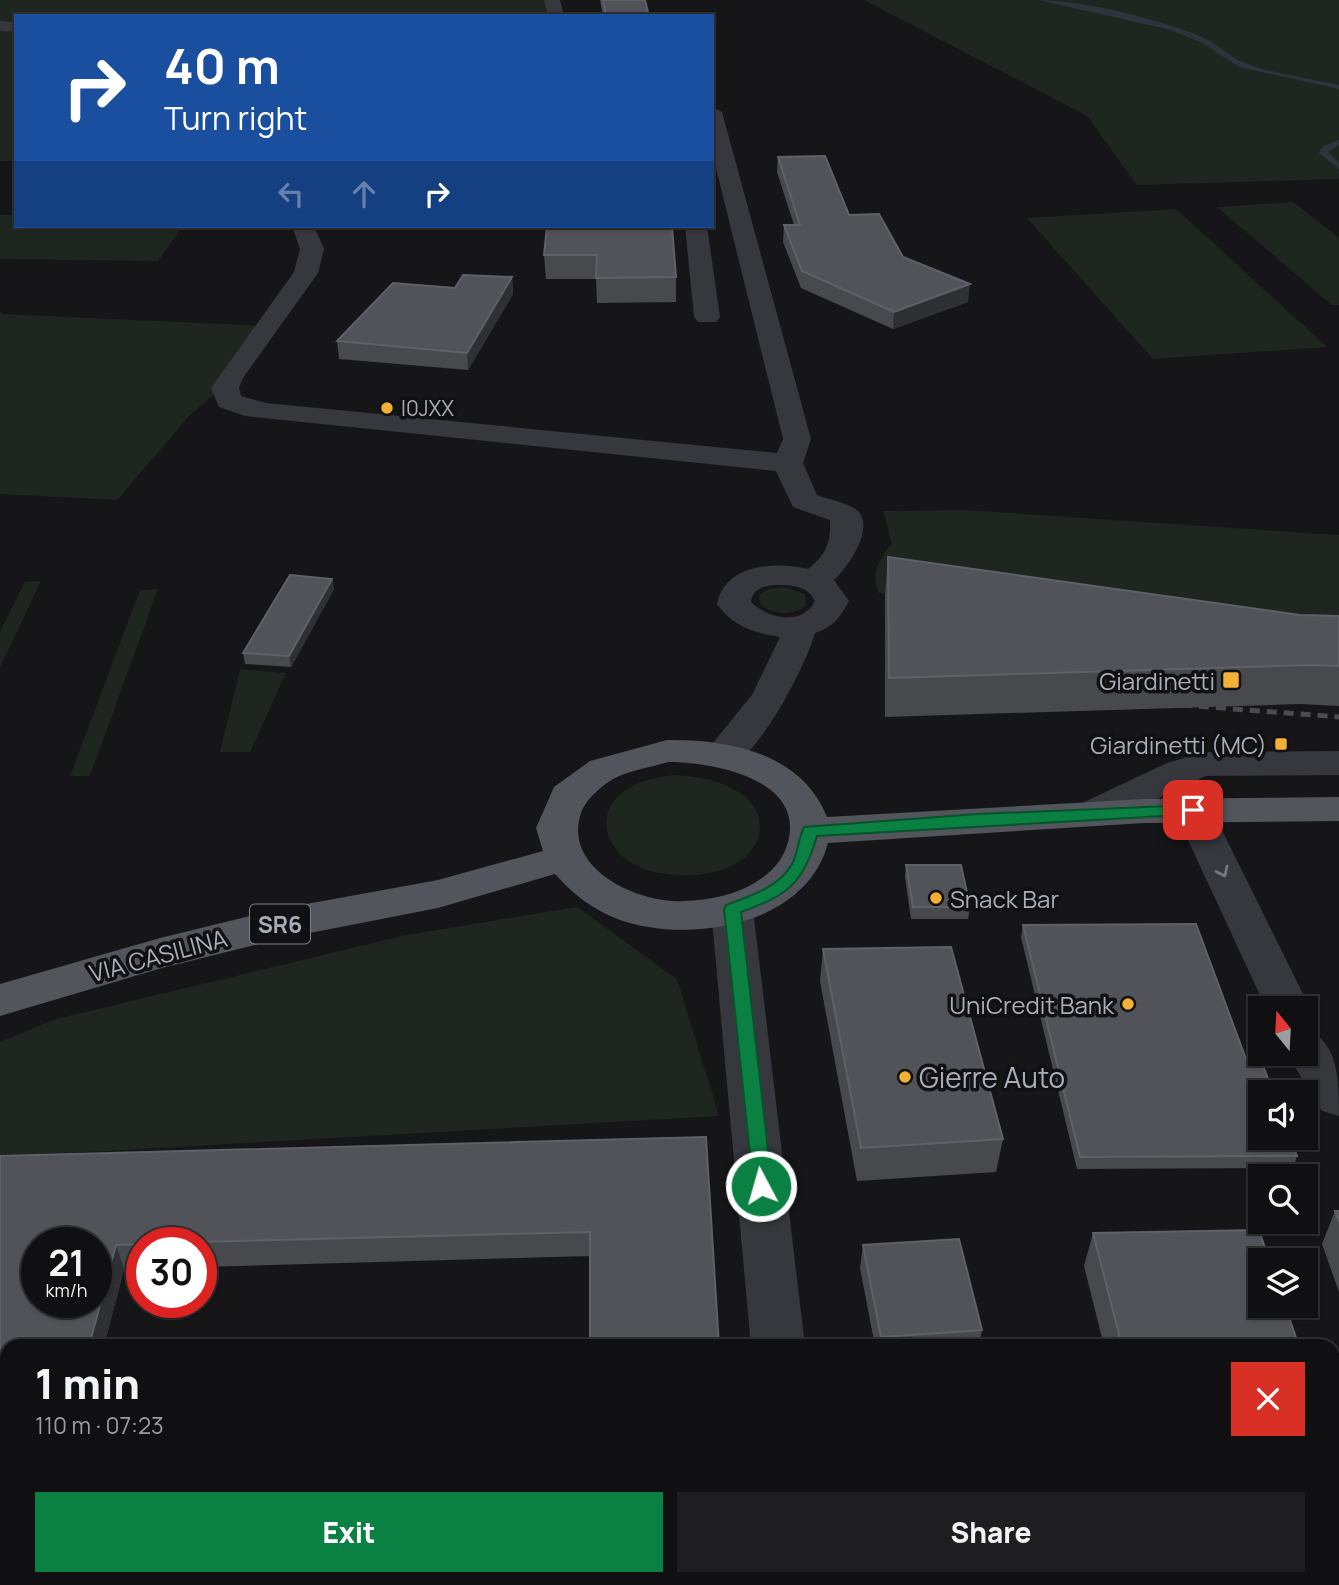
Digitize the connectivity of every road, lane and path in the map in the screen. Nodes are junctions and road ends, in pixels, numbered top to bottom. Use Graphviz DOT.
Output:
graph roads {
  1 [pos="714,120"];
  2 [pos="304,228"];
  3 [pos="696,228"];
  4 [pos="707,317"];
  5 [pos="788,463"];
  6 [pos="813,581"];
  7 [pos="800,626"];
  8 [pos="722,755"];
  9 [pos="1339,763"];
  10 [pos="1339,809"];
  11 [pos="1193,810"];
  12 [pos="1094,813"];
  13 [pos="810,831"];
  14 [pos="562,859"];
  15 [pos="732,909"];
  16 [pos="1282,996"];
  17 [pos="0,1000"];
  18 [pos="1318,1064"];
  19 [pos="1339,1098"];
  20 [pos="777,1339"];
  1 -- 5 [label="street"];
  2 -- 5 [label="street"];
  3 -- 4 [label="street"];
  5 -- 6 [label="street"];
  6 -- 7 [label="street"];
  6 -- 7 [label="street"];
  7 -- 8 [label="street"];
  8 -- 13 [label="main road"];
  8 -- 14 [label="main road"];
  9 -- 12 [label="street"];
  10 -- 11 [label="main road"];
  11 -- 12 [label="main road"];
  11 -- 16 [label="street, one-way"];
  12 -- 13 [label="main road"];
  13 -- 15 [label="main road"];
  14 -- 15 [label="main road"];
  14 -- 17 [label="main road, VIA CASILINA / SR6"];
  15 -- 20 [label="street"];
  18 -- 19 [label="street"];
}
